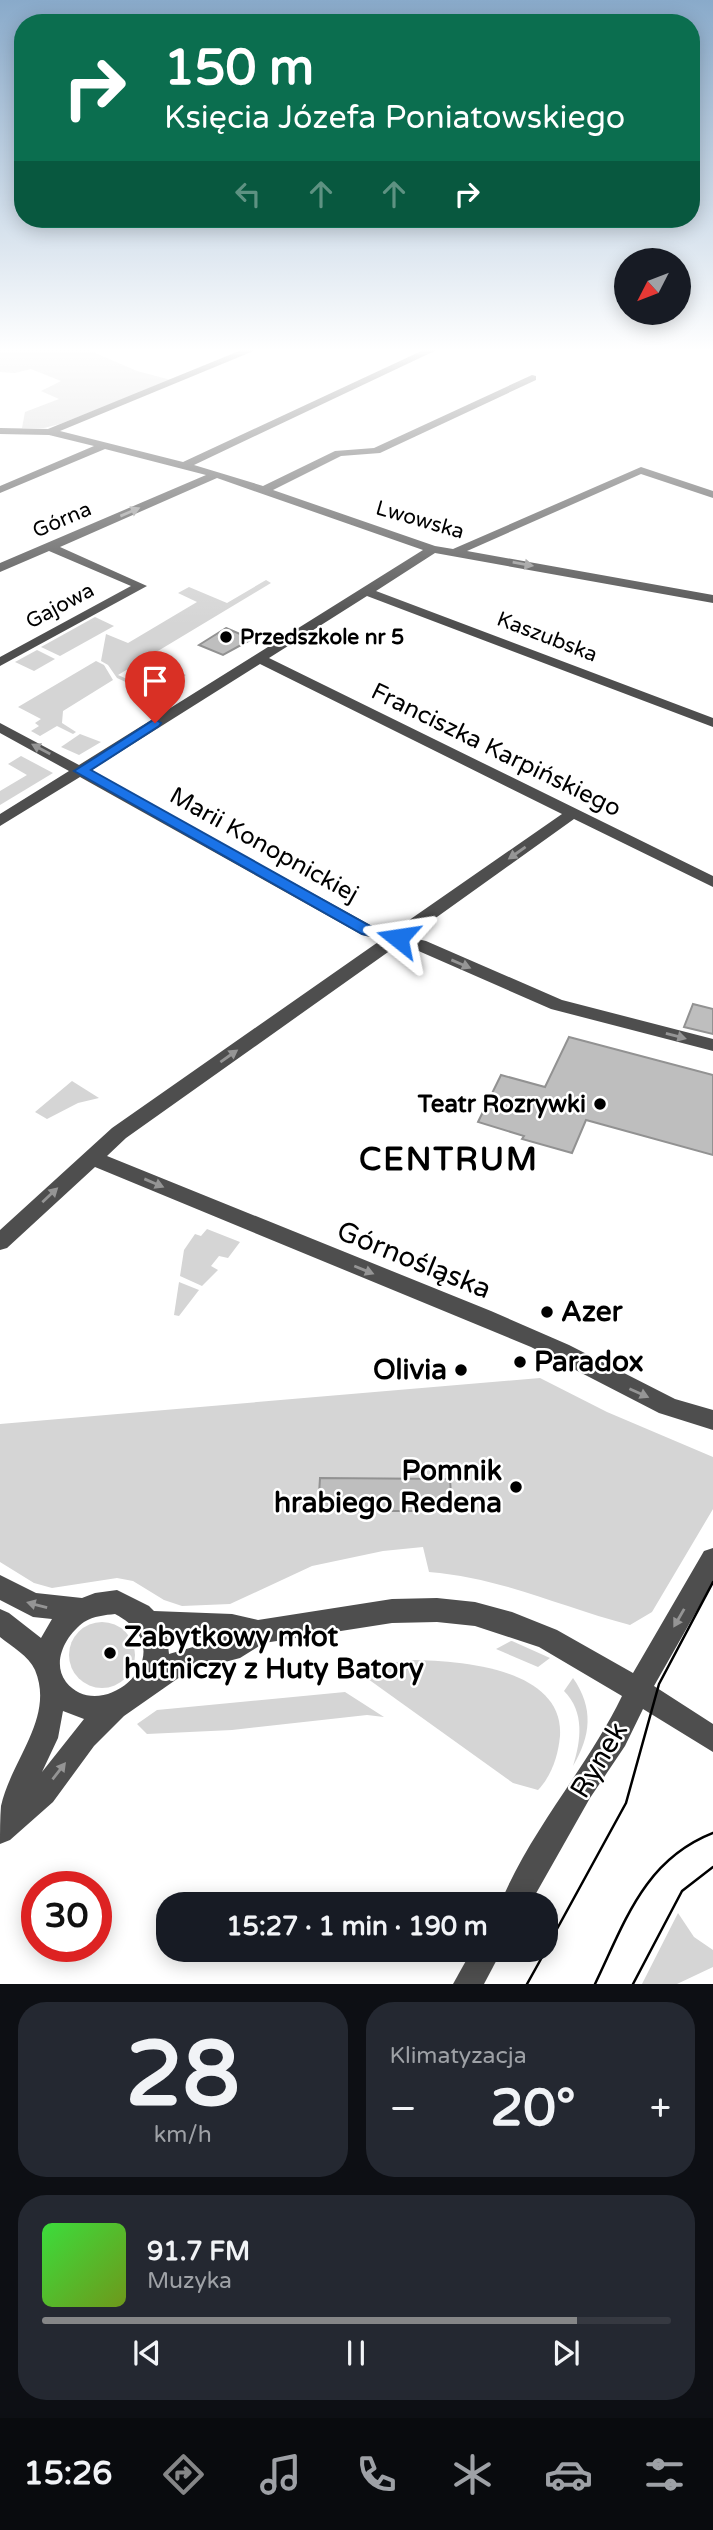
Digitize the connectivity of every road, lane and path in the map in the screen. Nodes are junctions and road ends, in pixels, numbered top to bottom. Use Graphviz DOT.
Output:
graph roads {
  1 [pos="79,440"];
  2 [pos="240,440"];
  3 [pos="400,440"];
  4 [pos="104,446"];
  5 [pos="183,466"];
  6 [pos="217,474"];
  7 [pos="0,490"];
  8 [pos="264,490"];
  9 [pos="713,495"];
  10 [pos="50,547"];
  11 [pos="433,549"];
  12 [pos="456,552"];
  13 [pos="0,568"];
  14 [pos="365,591"];
  15 [pos="713,599"];
  16 [pos="259,658"];
  17 [pos="0,662"];
  18 [pos="713,722"];
  19 [pos="0,727"];
  20 [pos="81,771"];
  21 [pos="573,813"];
  22 [pos="0,821"];
  23 [pos="713,882"];
  24 [pos="398,938"];
  25 [pos="713,1045"];
  26 [pos="91,1157"];
  27 [pos="0,1242"];
  28 [pos="713,1420"];
  29 [pos="713,1559"];
  30 [pos="0,1587"];
  31 [pos="79,1609"];
  32 [pos="0,1621"];
  33 [pos="150,1623"];
  34 [pos="258,1632"];
  35 [pos="51,1677"];
  36 [pos="145,1686"];
  37 [pos="638,1691"];
  38 [pos="115,1706"];
  39 [pos="713,1739"];
  40 [pos="5,1824"];
  41 [pos="521,1892"];
  42 [pos="481,1962"];
  43 [pos="468,1984"];
  1 -- 4 [label="street, Lwowska"];
  2 -- 5 [label="street"];
  3 -- 8 [label="street"];
  4 -- 5 [label="street, Lwowska"];
  4 -- 7 [label="street"];
  5 -- 6 [label="street, Lwowska"];
  6 -- 8 [label="street, Lwowska"];
  10 -- 6 [label="street, Górna, one-way"];
  8 -- 11 [label="street, Lwowska"];
  9 -- 12 [label="street"];
  10 -- 13 [label="street, Górna"];
  10 -- 17 [label="street, Gajowa"];
  11 -- 12 [label="street, Lwowska"];
  11 -- 14 [label="street"];
  12 -- 15 [label="street, Lwowska, one-way"];
  14 -- 16 [label="street"];
  14 -- 18 [label="street, Kaszubska"];
  16 -- 20 [label="street"];
  16 -- 21 [label="street, Franciszka Karpińskiego"];
  20 -- 19 [label="street, Marii Konopnickiej, one-way"];
  20 -- 22 [label="street"];
  20 -- 24 [label="street, Marii Konopnickiej"];
  21 -- 23 [label="street, Franciszka Karpińskiego"];
  21 -- 24 [label="street, one-way"];
  24 -- 25 [label="street, Marii Konopnickiej, one-way"];
  26 -- 24 [label="street, one-way"];
  27 -- 26 [label="street, one-way"];
  26 -- 28 [label="street, Górnośląska, one-way"];
  29 -- 37 [label="street, Rynek, one-way"];
  31 -- 30 [label="street, one-way"];
  31 -- 33 [label="street"];
  31 -- 35 [label="street"];
  32 -- 35 [label="street"];
  33 -- 34 [label="street"];
  33 -- 36 [label="street"];
  34 -- 36 [label="street"];
  34 -- 37 [label="street"];
  35 -- 38 [label="street"];
  35 -- 40 [label="street"];
  36 -- 38 [label="street"];
  37 -- 39 [label="street"];
  37 -- 41 [label="street, Rynek"];
  40 -- 38 [label="street, one-way"];
  42 -- 43 [label="street"];
}
